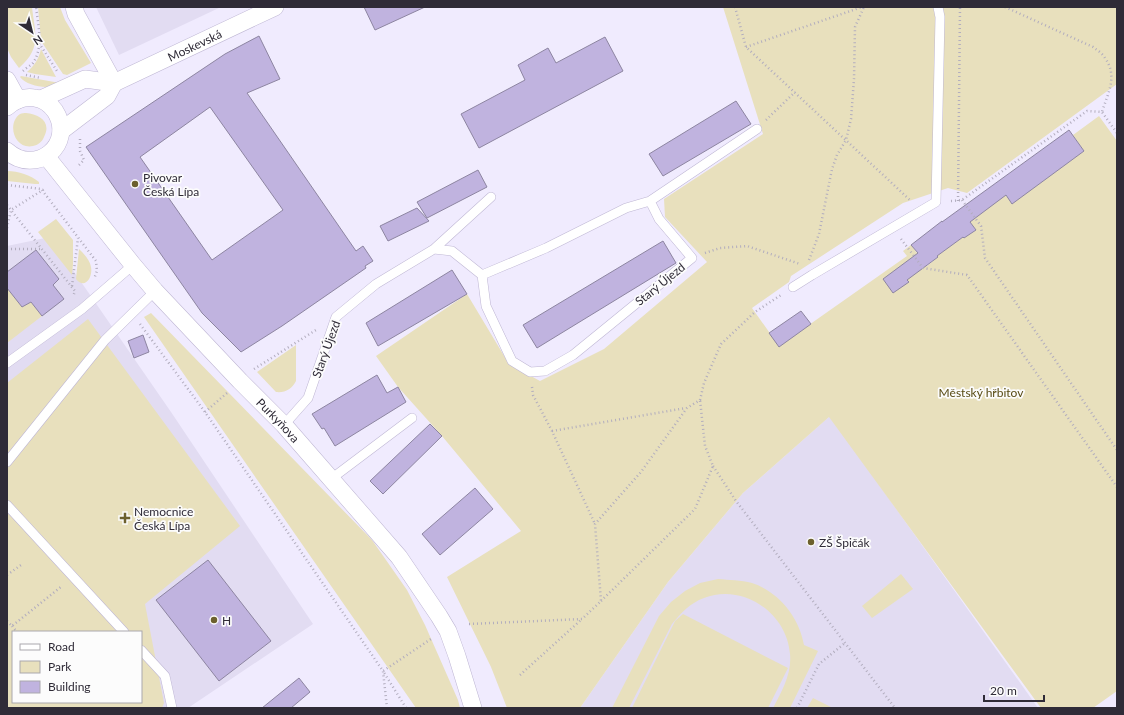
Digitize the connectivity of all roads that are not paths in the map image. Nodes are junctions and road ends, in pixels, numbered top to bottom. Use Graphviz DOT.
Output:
graph roads {
  1 [pos="74,7"];
  2 [pos="275,7"];
  3 [pos="938,7"];
  4 [pos="7,80"];
  5 [pos="114,83"];
  6 [pos="41,99"];
  7 [pos="12,103"];
  8 [pos="757,129"];
  9 [pos="62,131"];
  10 [pos="46,156"];
  11 [pos="11,158"];
  12 [pos="491,197"];
  13 [pos="650,201"];
  14 [pos="434,249"];
  15 [pos="133,265"];
  16 [pos="482,275"];
  17 [pos="793,287"];
  18 [pos="155,291"];
  19 [pos="7,363"];
  20 [pos="412,418"];
  21 [pos="284,425"];
  22 [pos="7,462"];
  23 [pos="331,479"];
  24 [pos="7,505"];
  25 [pos="123,631"];
  26 [pos="142,651"];
  27 [pos="172,708"];
  28 [pos="473,708"];
  1 -- 5 [label="street"];
  2 -- 5 [label="street, Moskevská"];
  3 -- 17 [label="lane"];
  4 -- 7 [label="street"];
  5 -- 6 [label="street"];
  5 -- 9 [label="street"];
  6 -- 7 [label="street"];
  6 -- 9 [label="street"];
  8 -- 13 [label="lane"];
  9 -- 10 [label="street"];
  10 -- 11 [label="street"];
  10 -- 15 [label="street, Purkyňova"];
  12 -- 14 [label="lane, Starý Újezd"];
  13 -- 16 [label="lane"];
  13 -- 16 [label="lane, Starý Újezd"];
  14 -- 16 [label="lane"];
  14 -- 21 [label="lane, Starý Újezd"];
  15 -- 18 [label="street, Purkyňova"];
  15 -- 19 [label="lane"];
  18 -- 21 [label="street, Purkyňova"];
  18 -- 22 [label="lane"];
  20 -- 23 [label="lane"];
  21 -- 23 [label="street, Purkyňova"];
  23 -- 28 [label="street, Purkyňova"];
  24 -- 25 [label="lane"];
  26 -- 27 [label="lane"];
}
